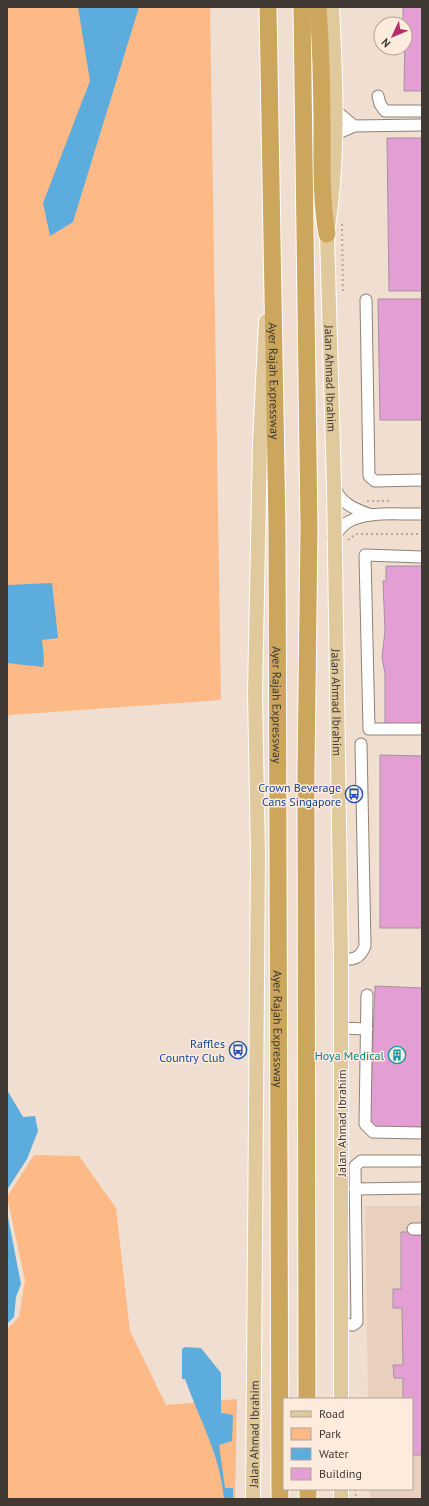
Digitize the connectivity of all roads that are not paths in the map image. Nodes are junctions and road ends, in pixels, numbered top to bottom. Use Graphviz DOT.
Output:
graph roads {
  1 [pos="268,7"];
  2 [pos="302,7"];
  3 [pos="318,7"];
  4 [pos="332,7"];
  5 [pos="378,96"];
  6 [pos="335,110"];
  7 [pos="422,111"];
  8 [pos="422,125"];
  9 [pos="354,126"];
  10 [pos="334,135"];
  11 [pos="272,192"];
  12 [pos="327,234"];
  13 [pos="366,300"];
  14 [pos="422,480"];
  15 [pos="334,486"];
  16 [pos="422,514"];
  17 [pos="371,515"];
  18 [pos="333,538"];
  19 [pos="422,557"];
  20 [pos="422,729"];
  21 [pos="361,744"];
  22 [pos="341,959"];
  23 [pos="367,995"];
  24 [pos="341,1028"];
  25 [pos="367,1029"];
  26 [pos="422,1133"];
  27 [pos="422,1161"];
  28 [pos="355,1188"];
  29 [pos="422,1188"];
  30 [pos="341,1324"];
  31 [pos="307,1398"];
  32 [pos="341,1398"];
  33 [pos="253,1499"];
  34 [pos="280,1499"];
  1 -- 11 [label="highway, Ayer Rajah Expressway"];
  2 -- 31 [label="highway"];
  3 -- 12 [label="highway"];
  4 -- 6 [label="main road, Jalan Ahmad Ibrahim"];
  5 -- 7 [label="street"];
  6 -- 9 [label="street"];
  6 -- 10 [label="main road, Jalan Ahmad Ibrahim"];
  8 -- 9 [label="street"];
  9 -- 10 [label="street"];
  10 -- 12 [label="main road, Jalan Ahmad Ibrahim"];
  11 -- 33 [label="main road, Jalan Ahmad Ibrahim"];
  11 -- 34 [label="highway, Ayer Rajah Expressway"];
  12 -- 15 [label="main road, Jalan Ahmad Ibrahim"];
  13 -- 14 [label="street"];
  15 -- 17 [label="street"];
  15 -- 18 [label="main road, Jalan Ahmad Ibrahim"];
  16 -- 17 [label="street"];
  17 -- 18 [label="street"];
  18 -- 22 [label="main road, Jalan Ahmad Ibrahim"];
  19 -- 20 [label="street"];
  21 -- 22 [label="street"];
  22 -- 24 [label="main road, Jalan Ahmad Ibrahim"];
  23 -- 25 [label="street"];
  24 -- 25 [label="street"];
  24 -- 30 [label="main road, Jalan Ahmad Ibrahim"];
  25 -- 26 [label="street"];
  27 -- 28 [label="street"];
  28 -- 29 [label="street"];
  28 -- 30 [label="street"];
  30 -- 32 [label="main road, Jalan Ahmad Ibrahim"];
}
